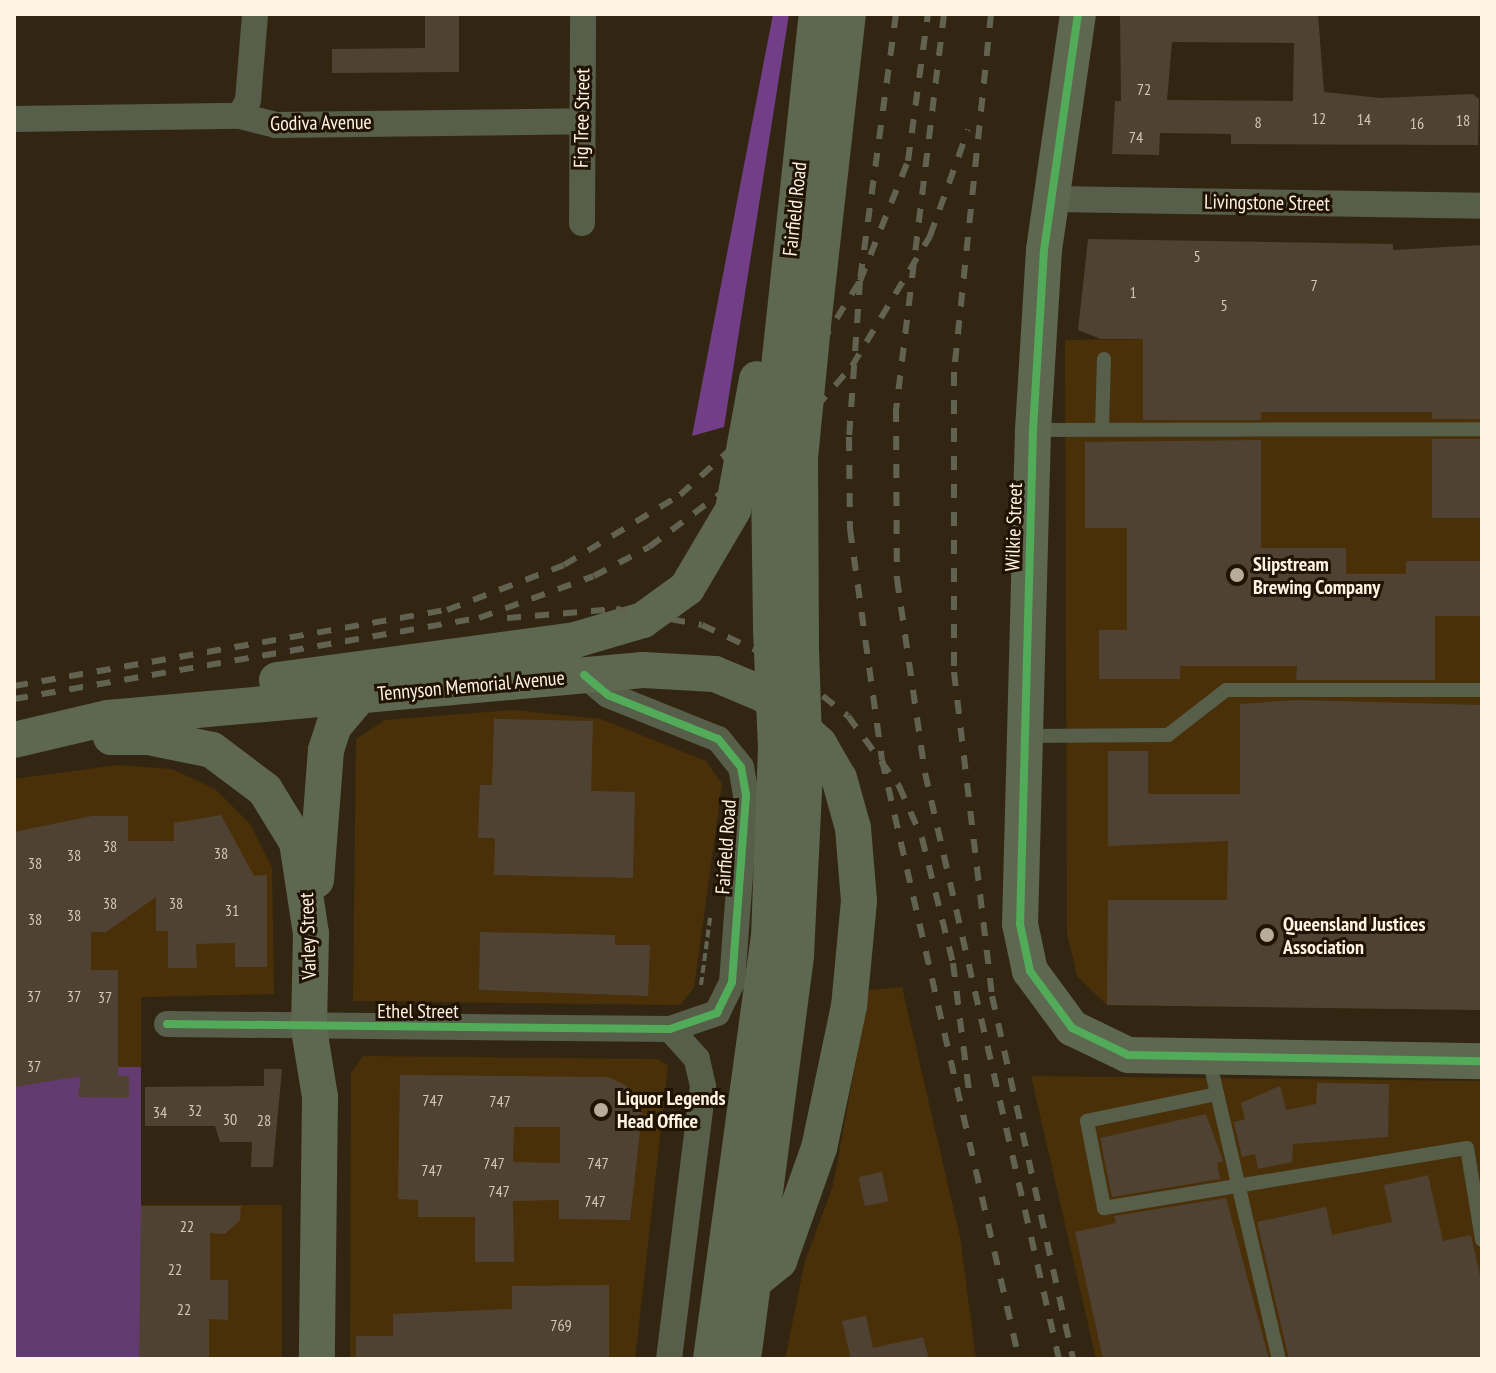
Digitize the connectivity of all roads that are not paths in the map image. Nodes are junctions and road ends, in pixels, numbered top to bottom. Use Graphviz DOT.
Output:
graph roads {
  1 [pos="239,14"];
  2 [pos="255,14"];
  3 [pos="583,14"];
  4 [pos="817,14"];
  5 [pos="848,14"];
  6 [pos="1078,14"];
  7 [pos="248,77"];
  8 [pos="240,116"];
  9 [pos="14,119"];
  10 [pos="582,121"];
  11 [pos="1052,199"];
  12 [pos="1482,206"];
  13 [pos="582,223"];
  14 [pos="799,315"];
  15 [pos="1104,359"];
  16 [pos="768,368"];
  17 [pos="1102,429"];
  18 [pos="1482,429"];
  19 [pos="1033,430"];
  20 [pos="584,675"];
  21 [pos="1482,690"];
  22 [pos="359,696"];
  23 [pos="108,718"];
  24 [pos="1024,735"];
  25 [pos="14,740"];
  26 [pos="14,748"];
  27 [pos="790,760"];
  28 [pos="311,933"];
  29 [pos="167,1024"];
  30 [pos="309,1029"];
  31 [pos="670,1029"];
  32 [pos="1209,1059"];
  33 [pos="1482,1061"];
  34 [pos="1217,1094"];
  35 [pos="1237,1184"];
  36 [pos="1482,1240"];
  37 [pos="753,1282"];
  38 [pos="317,1359"];
  39 [pos="669,1359"];
  40 [pos="711,1359"];
  41 [pos="743,1359"];
  42 [pos="1279,1359"];
  1 -- 7 [label="street"];
  2 -- 7 [label="street"];
  3 -- 10 [label="street, Fig Tree Street"];
  4 -- 14 [label="main road, Fairfield Road"];
  5 -- 14 [label="main road, Fairfield Road"];
  6 -- 11 [label="main road, Wilkie Street"];
  7 -- 8 [label="street"];
  8 -- 9 [label="street, Godiva Avenue"];
  8 -- 10 [label="street, Godiva Avenue"];
  10 -- 13 [label="street, Fig Tree Street"];
  11 -- 12 [label="street, Livingstone Street"];
  11 -- 19 [label="main road, Wilkie Street"];
  14 -- 16 [label="main road"];
  14 -- 27 [label="main road, Fairfield Road, bridge"];
  15 -- 17 [label="lane"];
  16 -- 23 [label="main road, bridge"];
  16 -- 27 [label="main road, Fairfield Road, bridge"];
  17 -- 18 [label="lane"];
  17 -- 19 [label="lane"];
  19 -- 24 [label="main road, Wilkie Street"];
  20 -- 22 [label="main road, Tennyson Memorial Avenue"];
  20 -- 31 [label="street, Fairfield Road"];
  20 -- 37 [label="main road, Tennyson Memorial Avenue"];
  21 -- 24 [label="lane"];
  22 -- 23 [label="main road, Tennyson Memorial Avenue"];
  22 -- 28 [label="main road"];
  23 -- 25 [label="main road, Tennyson Memorial Avenue"];
  24 -- 32 [label="main road, Wilkie Street"];
  26 -- 28 [label="main road, Varley Street"];
  27 -- 37 [label="main road, Fairfield Road"];
  27 -- 40 [label="main road, Fairfield Road"];
  28 -- 30 [label="main road, Varley Street"];
  29 -- 30 [label="street, Ethel Street"];
  30 -- 31 [label="street, Ethel Street"];
  30 -- 38 [label="main road, Varley Street"];
  31 -- 39 [label="street"];
  32 -- 33 [label="main road"];
  32 -- 34 [label="lane"];
  34 -- 35 [label="lane"];
  34 -- 35 [label="lane"];
  35 -- 36 [label="lane"];
  35 -- 42 [label="lane"];
  37 -- 41 [label="main road, Fairfield Road"];
}
